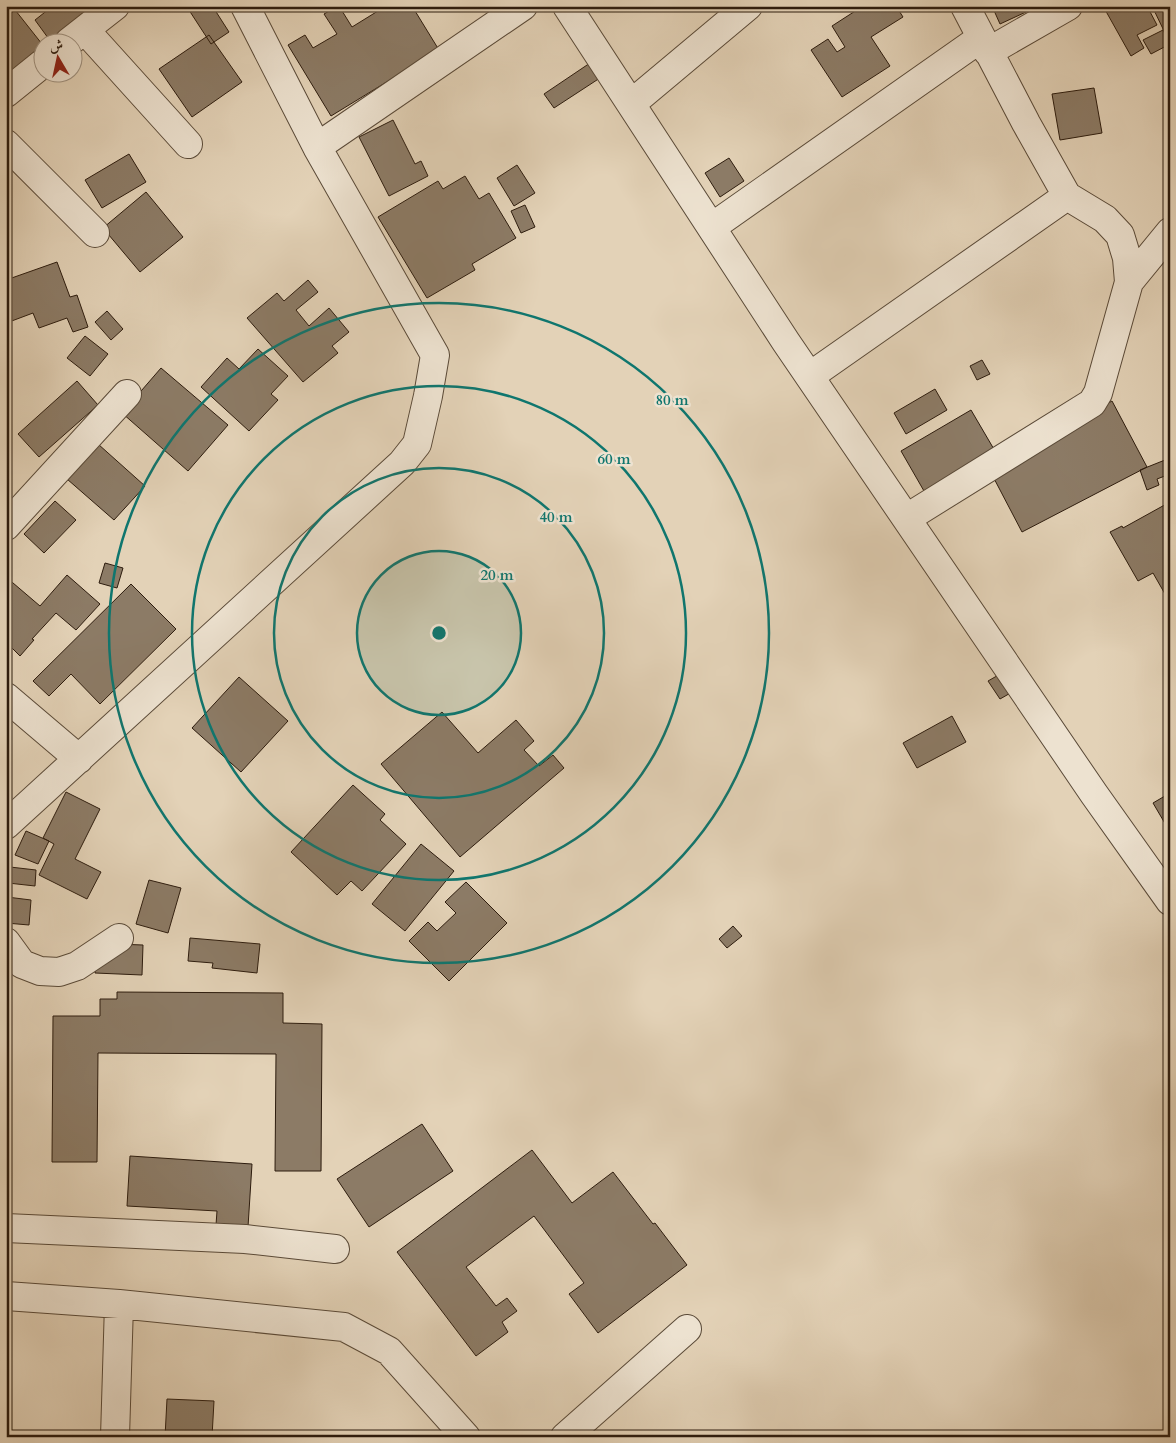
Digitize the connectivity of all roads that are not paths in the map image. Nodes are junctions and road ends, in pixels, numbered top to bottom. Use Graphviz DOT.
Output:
graph roads {
  1 [pos="115,6"];
  2 [pos="245,6"];
  3 [pos="523,6"];
  4 [pos="567,6"];
  5 [pos="748,6"];
  6 [pos="965,6"];
  7 [pos="1068,6"];
  8 [pos="82,32"];
  9 [pos="82,41"];
  10 [pos="985,45"];
  11 [pos="32,72"];
  12 [pos="6,93"];
  13 [pos="631,104"];
  14 [pos="6,144"];
  15 [pos="188,144"];
  16 [pos="316,147"];
  17 [pos="1067,196"];
  18 [pos="712,227"];
  19 [pos="1170,232"];
  20 [pos="95,233"];
  21 [pos="1129,282"];
  22 [pos="810,376"];
  23 [pos="127,394"];
  24 [pos="907,518"];
  25 [pos="6,526"];
  26 [pos="6,698"];
  27 [pos="79,759"];
  28 [pos="6,825"];
  29 [pos="1170,901"];
  30 [pos="119,938"];
  31 [pos="6,942"];
  32 [pos="6,1228"];
  33 [pos="335,1249"];
  34 [pos="6,1296"];
  35 [pos="119,1304"];
  36 [pos="687,1329"];
  37 [pos="115,1437"];
  38 [pos="466,1437"];
  39 [pos="565,1437"];
  1 -- 8 [label="street"];
  2 -- 16 [label="street"];
  3 -- 16 [label="street"];
  4 -- 13 [label="street"];
  5 -- 13 [label="street"];
  6 -- 10 [label="street"];
  7 -- 10 [label="street"];
  9 -- 15 [label="street"];
  10 -- 17 [label="street"];
  10 -- 18 [label="street"];
  11 -- 12 [label="street"];
  13 -- 18 [label="street"];
  14 -- 20 [label="street"];
  16 -- 27 [label="street"];
  17 -- 21 [label="street"];
  17 -- 22 [label="street"];
  18 -- 22 [label="street"];
  19 -- 21 [label="street"];
  21 -- 24 [label="street"];
  22 -- 24 [label="street"];
  23 -- 25 [label="street"];
  24 -- 29 [label="street"];
  26 -- 27 [label="street"];
  27 -- 28 [label="street"];
  30 -- 31 [label="street"];
  32 -- 33 [label="street"];
  34 -- 35 [label="street"];
  35 -- 37 [label="street"];
  35 -- 38 [label="street"];
  36 -- 39 [label="street"];
}
